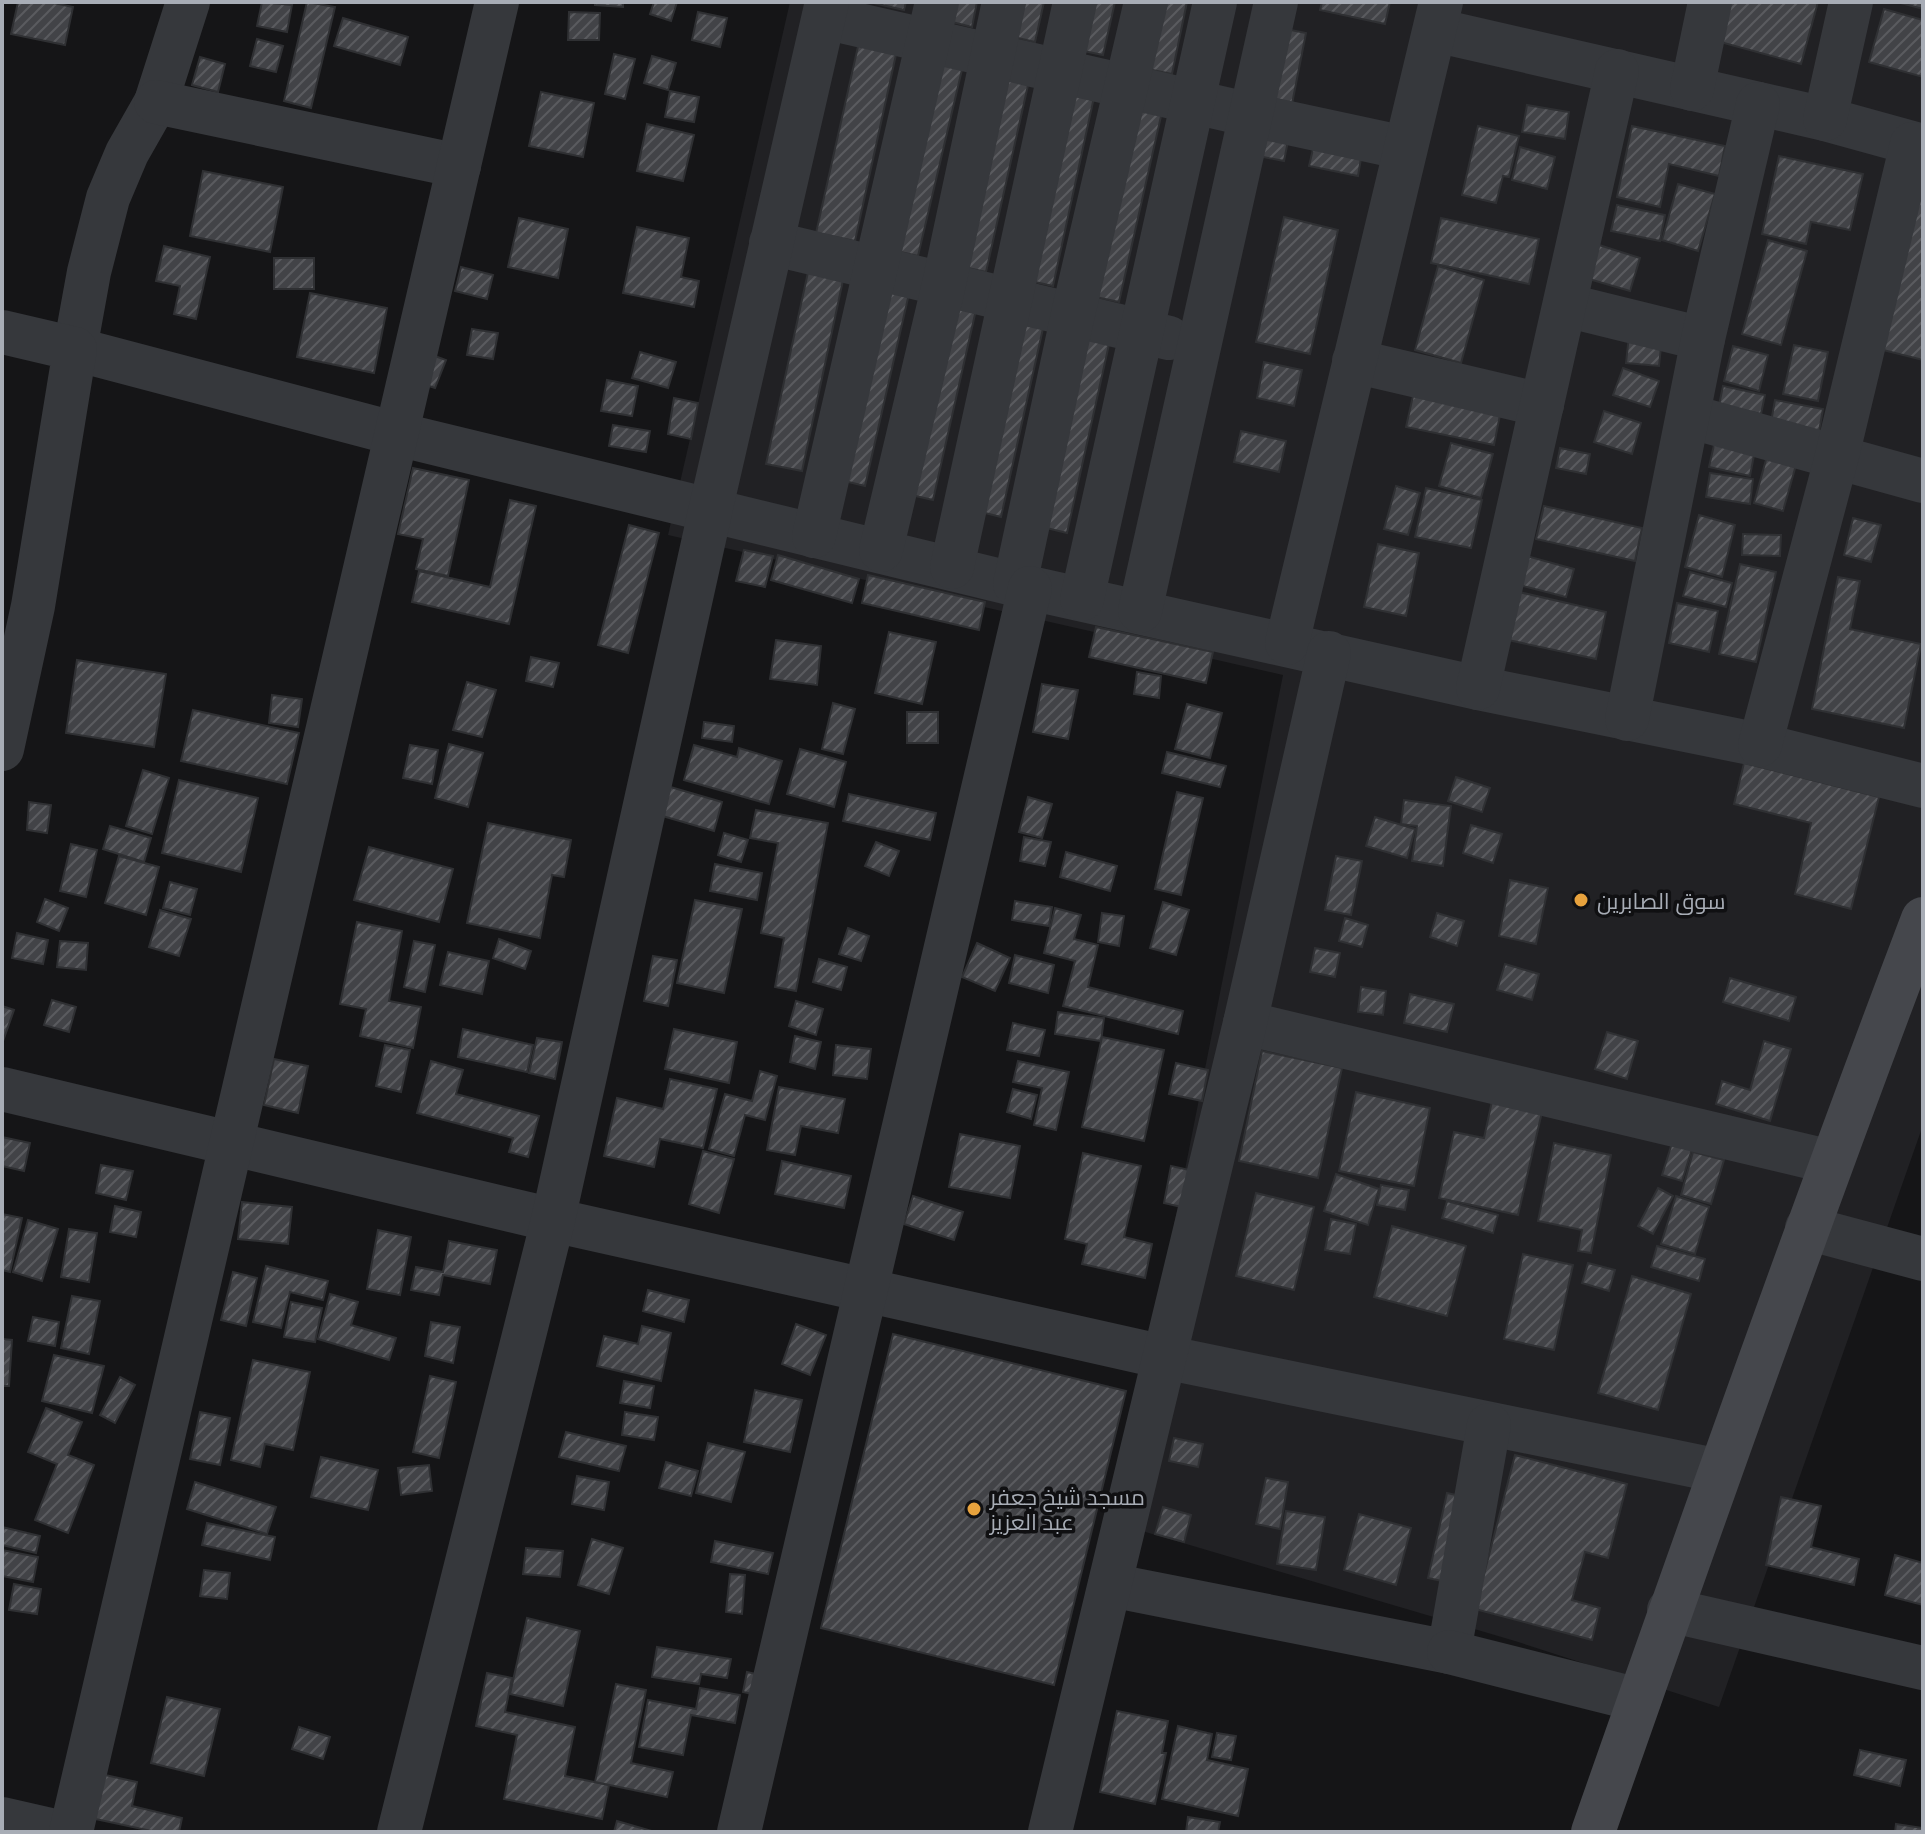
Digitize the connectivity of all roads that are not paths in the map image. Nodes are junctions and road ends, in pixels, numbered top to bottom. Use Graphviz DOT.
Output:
graph roads {
  1 [pos="188,2"];
  2 [pos="497,2"];
  3 [pos="1004,2"];
  4 [pos="1075,2"];
  5 [pos="1146,2"];
  6 [pos="1215,2"];
  7 [pos="1276,2"];
  8 [pos="1710,2"];
  9 [pos="1851,2"];
  10 [pos="826,9"];
  11 [pos="1438,16"];
  12 [pos="932,21"];
  13 [pos="993,56"];
  14 [pos="1059,71"];
  15 [pos="1617,71"];
  16 [pos="1126,86"];
  17 [pos="1692,89"];
  18 [pos="156,102"];
  19 [pos="1192,102"];
  20 [pos="1758,104"];
  21 [pos="1251,115"];
  22 [pos="1825,119"];
  23 [pos="1918,145"];
  24 [pos="1405,148"];
  25 [pos="459,166"];
  26 [pos="771,243"];
  27 [pos="878,268"];
  28 [pos="944,284"];
  29 [pos="1010,300"];
  30 [pos="1565,305"];
  31 [pos="1073,314"];
  32 [pos="1140,331"];
  33 [pos="2,332"];
  34 [pos="1703,339"];
  35 [pos="1201,346"];
  36 [pos="75,349"];
  37 [pos="1354,361"];
  38 [pos="1542,405"];
  39 [pos="1688,416"];
  40 [pos="397,434"];
  41 [pos="1837,456"];
  42 [pos="1923,481"];
  43 [pos="710,512"];
  44 [pos="814,536"];
  45 [pos="881,550"];
  46 [pos="952,567"];
  47 [pos="1022,586"];
  48 [pos="1082,599"];
  49 [pos="18,603"];
  50 [pos="1140,611"];
  51 [pos="1287,643"];
  52 [pos="1329,653"];
  53 [pos="1478,688"];
  54 [pos="1627,719"];
  55 [pos="1760,745"];
  56 [pos="2,749"];
  57 [pos="1923,786"];
  58 [pos="1923,919"];
  59 [pos="1245,1023"];
  60 [pos="2,1089"];
  61 [pos="232,1142"];
  62 [pos="1831,1162"];
  63 [pos="553,1220"];
  64 [pos="1807,1228"];
  65 [pos="1923,1259"];
  66 [pos="867,1289"];
  67 [pos="1164,1357"];
  68 [pos="1489,1425"];
  69 [pos="1720,1471"];
  70 [pos="1110,1585"];
  71 [pos="1669,1610"];
  72 [pos="1449,1652"];
  73 [pos="1923,1668"];
  74 [pos="1639,1700"];
  75 [pos="2,1819"];
  76 [pos="59,1832"];
  77 [pos="71,1832"];
  78 [pos="399,1832"];
  79 [pos="739,1832"];
  80 [pos="1050,1832"];
  81 [pos="1593,1832"];
  1 -- 18 [label="street"];
  2 -- 25 [label="street"];
  3 -- 13 [label="street"];
  4 -- 14 [label="street"];
  5 -- 16 [label="street"];
  6 -- 19 [label="street"];
  7 -- 21 [label="street"];
  8 -- 17 [label="street"];
  9 -- 22 [label="street"];
  10 -- 12 [label="street"];
  10 -- 26 [label="street"];
  11 -- 15 [label="street"];
  11 -- 24 [label="street"];
  12 -- 13 [label="street"];
  12 -- 27 [label="street"];
  13 -- 14 [label="street"];
  13 -- 28 [label="street"];
  14 -- 16 [label="street"];
  14 -- 29 [label="street"];
  15 -- 17 [label="street"];
  15 -- 30 [label="street"];
  16 -- 19 [label="street"];
  16 -- 31 [label="street"];
  17 -- 20 [label="street"];
  18 -- 25 [label="street"];
  18 -- 36 [label="street"];
  19 -- 21 [label="street"];
  19 -- 32 [label="street"];
  20 -- 22 [label="street"];
  20 -- 34 [label="street"];
  21 -- 24 [label="street"];
  21 -- 35 [label="street"];
  22 -- 23 [label="street"];
  23 -- 41 [label="street"];
  24 -- 37 [label="street"];
  25 -- 40 [label="street"];
  26 -- 27 [label="street"];
  26 -- 43 [label="street"];
  27 -- 28 [label="street"];
  27 -- 44 [label="street"];
  28 -- 29 [label="street"];
  28 -- 45 [label="street"];
  29 -- 31 [label="street"];
  29 -- 46 [label="street"];
  30 -- 34 [label="street"];
  30 -- 38 [label="street"];
  31 -- 32 [label="street"];
  31 -- 47 [label="street"];
  32 -- 35 [label="street"];
  32 -- 48 [label="street"];
  33 -- 36 [label="street"];
  34 -- 39 [label="street"];
  35 -- 50 [label="street"];
  36 -- 40 [label="street"];
  36 -- 49 [label="street"];
  37 -- 38 [label="street"];
  37 -- 51 [label="street"];
  38 -- 53 [label="street"];
  39 -- 41 [label="street"];
  39 -- 54 [label="street"];
  40 -- 43 [label="street"];
  40 -- 61 [label="street"];
  41 -- 42 [label="street"];
  41 -- 55 [label="street"];
  43 -- 44 [label="street"];
  43 -- 63 [label="street"];
  44 -- 45 [label="street"];
  45 -- 46 [label="street"];
  46 -- 47 [label="street"];
  47 -- 48 [label="street"];
  47 -- 66 [label="street"];
  48 -- 50 [label="street"];
  49 -- 56 [label="street"];
  50 -- 51 [label="street"];
  51 -- 52 [label="street"];
  52 -- 53 [label="street"];
  52 -- 59 [label="street"];
  53 -- 54 [label="street"];
  54 -- 55 [label="street"];
  55 -- 57 [label="street"];
  58 -- 62 [label="street"];
  59 -- 62 [label="street"];
  59 -- 67 [label="street"];
  60 -- 61 [label="street"];
  61 -- 63 [label="street"];
  61 -- 77 [label="street"];
  62 -- 64 [label="street"];
  63 -- 66 [label="street"];
  63 -- 78 [label="street"];
  64 -- 65 [label="street"];
  64 -- 69 [label="street"];
  66 -- 67 [label="street"];
  66 -- 79 [label="street"];
  67 -- 68 [label="street"];
  67 -- 70 [label="street"];
  68 -- 69 [label="street"];
  68 -- 72 [label="street"];
  69 -- 71 [label="street"];
  70 -- 72 [label="street"];
  70 -- 80 [label="street"];
  71 -- 73 [label="street"];
  71 -- 74 [label="street"];
  72 -- 74 [label="street"];
  74 -- 81 [label="street"];
  75 -- 76 [label="street"];
}
